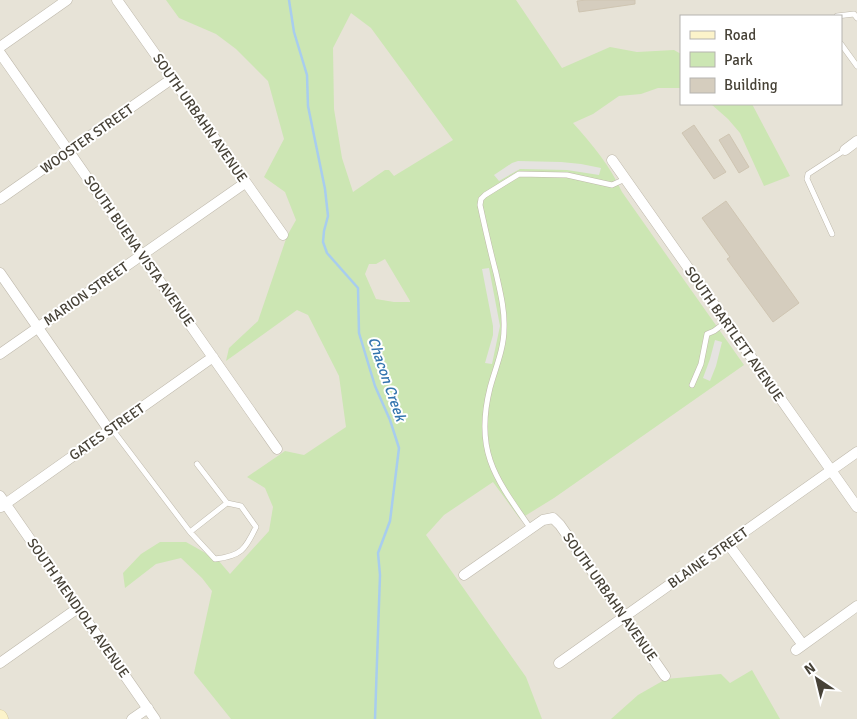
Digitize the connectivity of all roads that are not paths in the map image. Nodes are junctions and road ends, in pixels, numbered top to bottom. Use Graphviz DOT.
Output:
graph roads {
  1 [pos="67,0"];
  2 [pos="117,0"];
  3 [pos="842,15"];
  4 [pos="857,18"];
  5 [pos="842,45"];
  6 [pos="0,47"];
  7 [pos="0,53"];
  8 [pos="857,66"];
  9 [pos="173,78"];
  10 [pos="857,141"];
  11 [pos="845,150"];
  12 [pos="69,151"];
  13 [pos="612,160"];
  14 [pos="625,179"];
  15 [pos="245,183"];
  16 [pos="0,199"];
  17 [pos="832,234"];
  18 [pos="283,235"];
  19 [pos="141,255"];
  20 [pos="0,273"];
  21 [pos="726,322"];
  22 [pos="38,328"];
  23 [pos="0,354"];
  24 [pos="213,356"];
  25 [pos="692,385"];
  26 [pos="111,429"];
  27 [pos="277,449"];
  28 [pos="857,452"];
  29 [pos="197,464"];
  30 [pos="832,471"];
  31 [pos="2,503"];
  32 [pos="227,504"];
  33 [pos="857,507"];
  34 [pos="531,529"];
  35 [pos="190,532"];
  36 [pos="728,544"];
  37 [pos="464,576"];
  38 [pos="857,606"];
  39 [pos="78,608"];
  40 [pos="624,616"];
  41 [pos="0,663"];
  42 [pos="559,663"];
  43 [pos="665,676"];
  44 [pos="148,708"];
  45 [pos="132,719"];
  46 [pos="156,719"];
  1 -- 6 [label="street"];
  2 -- 9 [label="street, SOUTH URBAHN AVENUE"];
  3 -- 4 [label="lane"];
  5 -- 8 [label="lane"];
  7 -- 12 [label="street, SOUTH BUENA VISTA AVENUE"];
  9 -- 12 [label="street, WOOSTER STREET"];
  9 -- 15 [label="street, SOUTH URBAHN AVENUE"];
  10 -- 11 [label="street"];
  11 -- 17 [label="lane"];
  12 -- 16 [label="street, WOOSTER STREET"];
  12 -- 19 [label="street, SOUTH BUENA VISTA AVENUE"];
  13 -- 14 [label="street, SOUTH BARTLETT AVENUE"];
  14 -- 21 [label="street, SOUTH BARTLETT AVENUE"];
  14 -- 34 [label="lane"];
  15 -- 18 [label="street, SOUTH URBAHN AVENUE"];
  15 -- 19 [label="street, MARION STREET"];
  19 -- 22 [label="street, MARION STREET"];
  19 -- 24 [label="street, SOUTH BUENA VISTA AVENUE"];
  20 -- 22 [label="street"];
  21 -- 25 [label="lane"];
  21 -- 30 [label="street, SOUTH BARTLETT AVENUE"];
  22 -- 23 [label="street, MARION STREET"];
  22 -- 26 [label="street"];
  24 -- 26 [label="street, GATES STREET"];
  24 -- 27 [label="street, SOUTH BUENA VISTA AVENUE"];
  26 -- 31 [label="street, GATES STREET"];
  26 -- 35 [label="lane"];
  28 -- 30 [label="street, BLAINE STREET"];
  29 -- 32 [label="lane"];
  30 -- 33 [label="street, SOUTH BARTLETT AVENUE"];
  30 -- 36 [label="street, BLAINE STREET"];
  31 -- 39 [label="street, SOUTH MENDIOLA AVENUE"];
  32 -- 35 [label="lane"];
  32 -- 35 [label="lane"];
  34 -- 37 [label="street"];
  34 -- 40 [label="street, SOUTH URBAHN AVENUE"];
  36 -- 38 [label="street"];
  36 -- 40 [label="street, BLAINE STREET"];
  39 -- 41 [label="street"];
  39 -- 44 [label="street, SOUTH MENDIOLA AVENUE"];
  40 -- 42 [label="street, BLAINE STREET"];
  40 -- 43 [label="street, SOUTH URBAHN AVENUE"];
  44 -- 45 [label="street"];
  44 -- 46 [label="street, SOUTH MENDIOLA AVENUE"];
}
